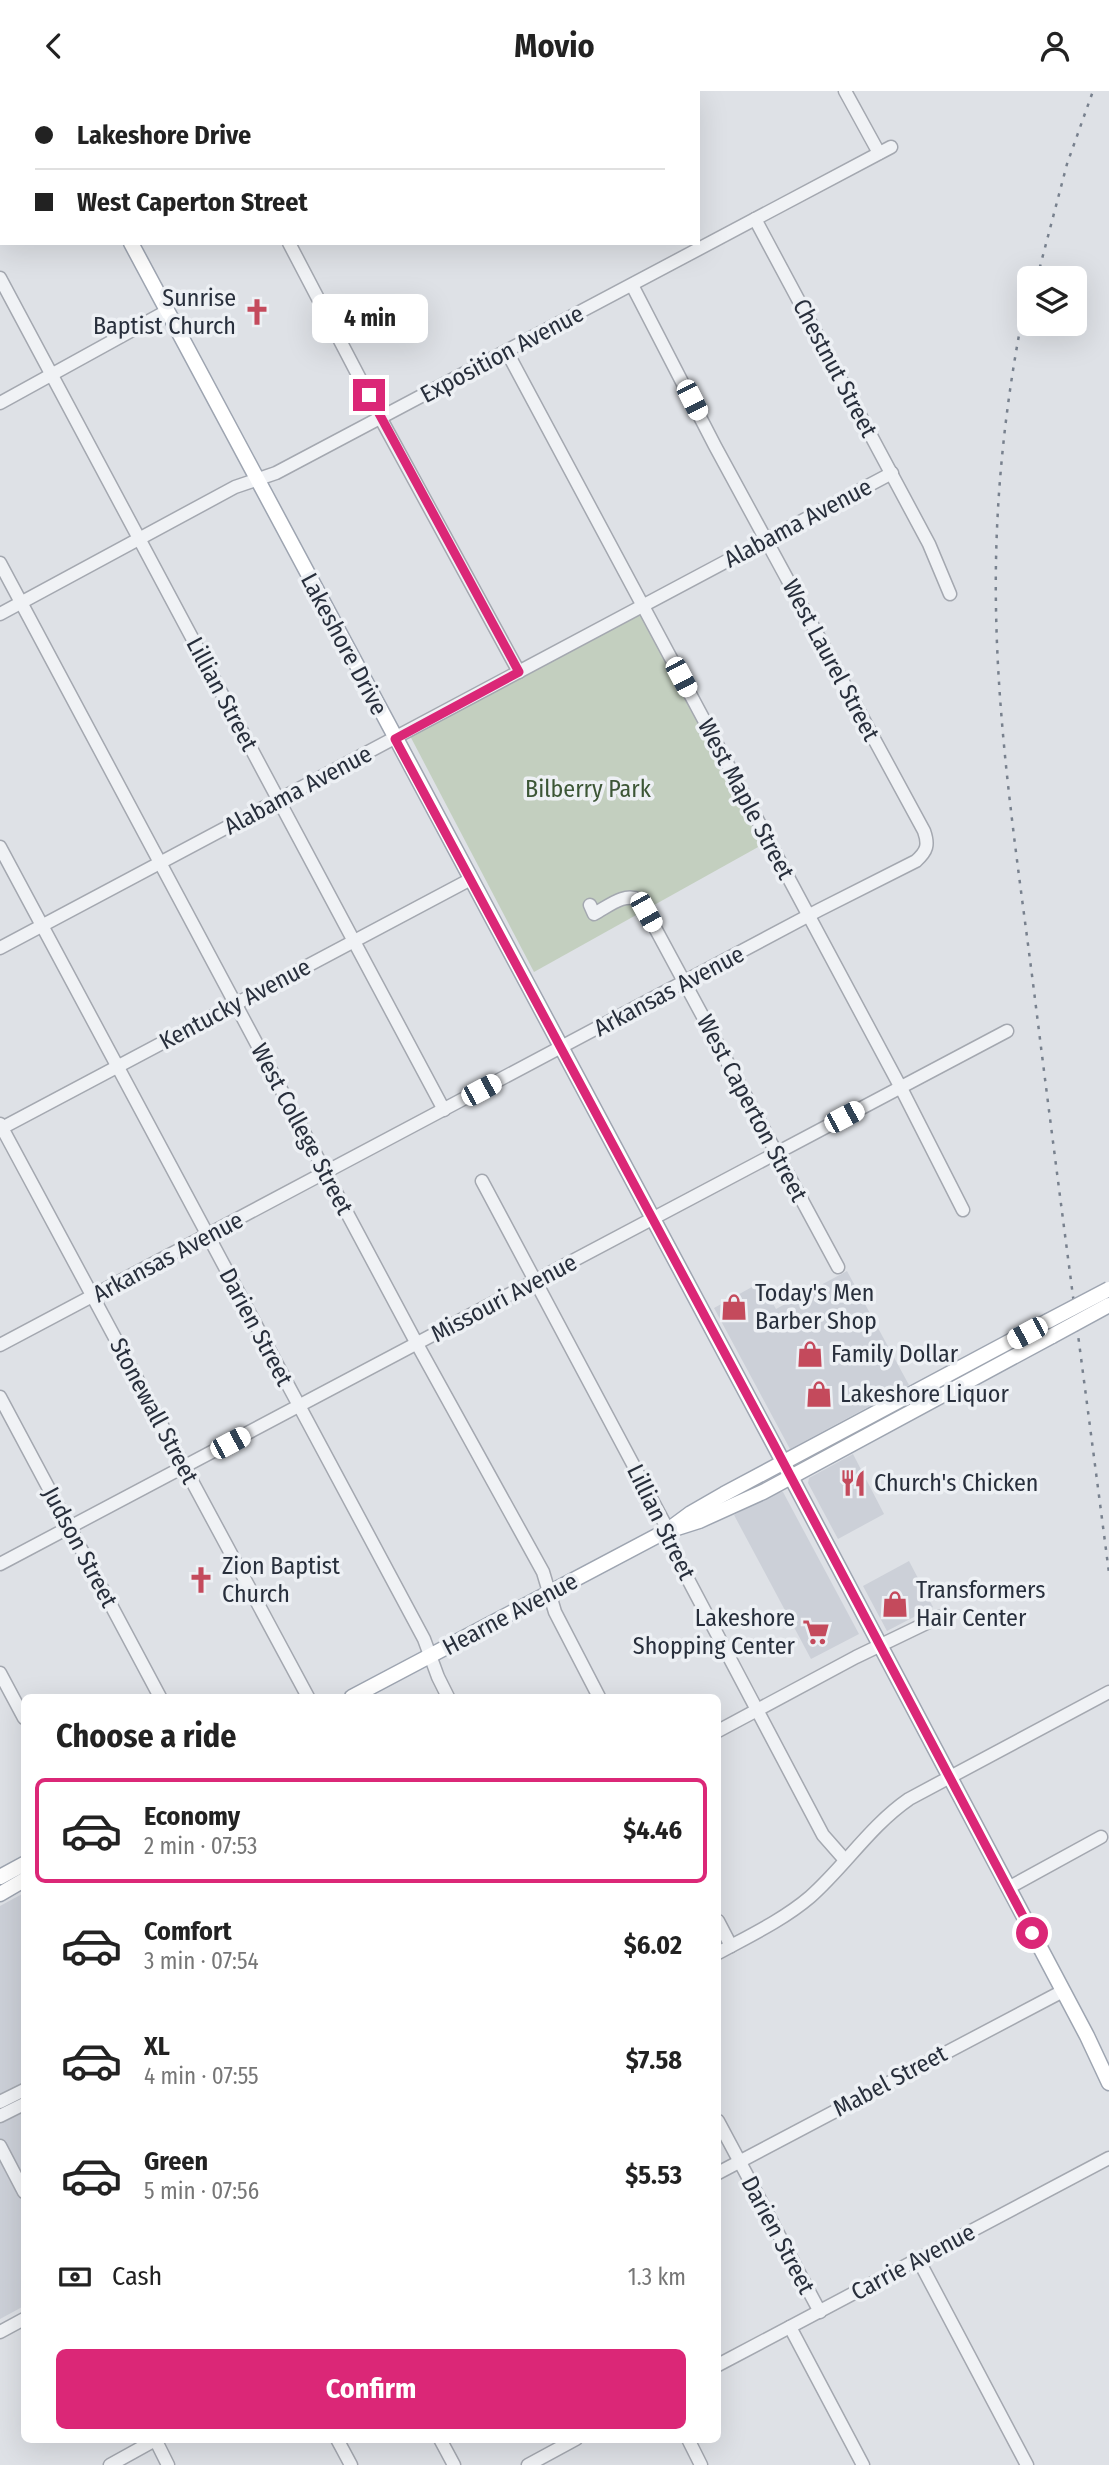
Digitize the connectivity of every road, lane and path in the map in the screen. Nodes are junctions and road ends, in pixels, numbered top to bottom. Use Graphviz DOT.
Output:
graph roads {
  1 [pos="845,91"];
  2 [pos="755,219"];
  3 [pos="132,245"];
  4 [pos="290,245"];
  5 [pos="0,278"];
  6 [pos="632,285"];
  7 [pos="167,311"];
  8 [pos="507,352"];
  9 [pos="51,374"];
  10 [pos="0,403"];
  11 [pos="381,419"];
  12 [pos="891,473"];
  13 [pos="256,479"];
  14 [pos="139,538"];
  15 [pos="767,540"];
  16 [pos="0,563"];
  17 [pos="950,594"];
  18 [pos="21,602"];
  19 [pos="643,606"];
  20 [pos="0,614"];
  21 [pos="519,672"];
  22 [pos="395,739"];
  23 [pos="279,801"];
  24 [pos="0,847"];
  25 [pos="927,850"];
  26 [pos="160,863"];
  27 [pos="471,879"];
  28 [pos="590,905"];
  29 [pos="809,916"];
  30 [pos="42,925"];
  31 [pos="354,941"];
  32 [pos="0,948"];
  33 [pos="684,982"];
  34 [pos="235,1004"];
  35 [pos="1007,1031"];
  36 [pos="561,1048"];
  37 [pos="117,1066"];
  38 [pos="901,1088"];
  39 [pos="444,1110"];
  40 [pos="1,1127"];
  41 [pos="776,1153"];
  42 [pos="326,1173"];
  43 [pos="482,1181"];
  44 [pos="963,1210"];
  45 [pos="652,1219"];
  46 [pos="207,1236"];
  47 [pos="838,1267"];
  48 [pos="536,1281"];
  49 [pos="1109,1289"];
  50 [pos="93,1297"];
  51 [pos="1109,1305"];
  52 [pos="1050,1329"];
  53 [pos="417,1344"];
  54 [pos="0,1345"];
  55 [pos="0,1397"];
  56 [pos="899,1400"];
  57 [pos="299,1406"];
  58 [pos="906,1416"];
  59 [pos="783,1462"];
  60 [pos="184,1467"];
  61 [pos="790,1477"];
  62 [pos="70,1528"];
  63 [pos="668,1530"];
  64 [pos="0,1565"];
  65 [pos="549,1593"];
  66 [pos="939,1617"];
  67 [pos="880,1646"];
  68 [pos="430,1656"];
  69 [pos="0,1673"];
  70 [pos="1109,1692"];
  71 [pos="158,1694"];
  72 [pos="306,1694"];
  73 [pos="358,1694"];
  74 [pos="448,1694"];
  75 [pos="598,1694"];
  76 [pos="757,1710"];
  77 [pos="21,1713"];
  78 [pos="721,1729"];
  79 [pos="949,1777"];
  80 [pos="1101,1837"];
  81 [pos="845,1860"];
  82 [pos="21,1866"];
  83 [pos="0,1877"];
  84 [pos="21,1882"];
  85 [pos="1008,1888"];
  86 [pos="0,1894"];
  87 [pos="721,1927"];
  88 [pos="731,1946"];
  89 [pos="721,1951"];
  90 [pos="1063,1991"];
  91 [pos="1109,2083"];
  92 [pos="21,2091"];
  93 [pos="0,2102"];
  94 [pos="21,2106"];
  95 [pos="0,2116"];
  96 [pos="721,2127"];
  97 [pos="0,2146"];
  98 [pos="1109,2158"];
  99 [pos="739,2162"];
  100 [pos="721,2171"];
  101 [pos="21,2186"];
  102 [pos="918,2259"];
  103 [pos="820,2312"];
  104 [pos="21,2321"];
  105 [pos="790,2327"];
  106 [pos="0,2332"];
  107 [pos="721,2363"];
  108 [pos="150,2443"];
  109 [pos="157,2443"];
  110 [pos="339,2443"];
  111 [pos="442,2443"];
  112 [pos="569,2443"];
  113 [pos="690,2443"];
  114 [pos="533,2464"];
  115 [pos="110,2465"];
  116 [pos="168,2465"];
  117 [pos="351,2465"];
  118 [pos="454,2465"];
  119 [pos="701,2465"];
  120 [pos="863,2465"];
  121 [pos="1027,2465"];
  1 -- 2 [label="street, Exposition Avenue"];
  2 -- 6 [label="street, Exposition Avenue"];
  2 -- 12 [label="street, Chestnut Street"];
  3 -- 7 [label="main road, Lakeshore Drive"];
  4 -- 11 [label="street"];
  5 -- 9 [label="street, Lillian Street"];
  6 -- 8 [label="street, Exposition Avenue"];
  6 -- 15 [label="street, West Laurel Street"];
  7 -- 9 [label="street"];
  7 -- 13 [label="main road, Lakeshore Drive"];
  8 -- 11 [label="street, Exposition Avenue"];
  8 -- 19 [label="street, West Maple Street"];
  9 -- 10 [label="street"];
  9 -- 14 [label="street, Lillian Street"];
  11 -- 13 [label="street, Exposition Avenue"];
  11 -- 21 [label="street"];
  12 -- 15 [label="street, Alabama Avenue"];
  12 -- 17 [label="street, Chestnut Street"];
  13 -- 14 [label="street, Exposition Avenue"];
  13 -- 22 [label="main road, Lakeshore Drive"];
  14 -- 18 [label="street, Exposition Avenue"];
  14 -- 23 [label="street, Lillian Street"];
  15 -- 19 [label="street, Alabama Avenue"];
  15 -- 25 [label="street, West Laurel Street"];
  16 -- 18 [label="street, West College Street"];
  18 -- 20 [label="street, Exposition Avenue"];
  18 -- 26 [label="street, West College Street"];
  19 -- 21 [label="street, Alabama Avenue"];
  19 -- 29 [label="street, West Maple Street"];
  21 -- 22 [label="street, Alabama Avenue"];
  22 -- 23 [label="street, Alabama Avenue"];
  22 -- 27 [label="main road, Lakeshore Drive"];
  23 -- 26 [label="street, Alabama Avenue"];
  23 -- 31 [label="street, Lillian Street"];
  24 -- 30 [label="street, Darien Street"];
  25 -- 29 [label="street, Arkansas Avenue"];
  26 -- 30 [label="street, Alabama Avenue"];
  26 -- 34 [label="street, West College Street"];
  27 -- 31 [label="street, Kentucky Avenue"];
  27 -- 36 [label="main road, Lakeshore Drive"];
  28 -- 33 [label="street, West Caperton Street"];
  29 -- 33 [label="street, Arkansas Avenue"];
  29 -- 38 [label="street, West Maple Street"];
  30 -- 32 [label="street, Alabama Avenue"];
  30 -- 37 [label="street, Darien Street"];
  31 -- 34 [label="street, Kentucky Avenue"];
  31 -- 39 [label="street, Lillian Street"];
  33 -- 36 [label="street, Arkansas Avenue"];
  33 -- 41 [label="street, West Caperton Street"];
  34 -- 37 [label="street, Kentucky Avenue"];
  34 -- 42 [label="street, West College Street"];
  35 -- 38 [label="street, Missouri Avenue"];
  36 -- 39 [label="street, Arkansas Avenue"];
  36 -- 45 [label="main road, Lakeshore Drive"];
  37 -- 40 [label="street, Kentucky Avenue"];
  37 -- 46 [label="street, Darien Street"];
  38 -- 41 [label="street, Missouri Avenue"];
  38 -- 44 [label="street, West Maple Street"];
  39 -- 42 [label="street, Arkansas Avenue"];
  40 -- 50 [label="street, Stonewall Street"];
  41 -- 45 [label="street, Missouri Avenue"];
  41 -- 47 [label="street, West Caperton Street"];
  42 -- 46 [label="street, Arkansas Avenue"];
  42 -- 53 [label="street, West College Street"];
  43 -- 48 [label="street, Lillian Street"];
  45 -- 48 [label="street, Missouri Avenue"];
  45 -- 59 [label="main road, Lakeshore Drive"];
  46 -- 50 [label="street, Arkansas Avenue"];
  46 -- 57 [label="street, Darien Street"];
  48 -- 53 [label="street, Missouri Avenue"];
  48 -- 63 [label="street, Lillian Street"];
  49 -- 52 [label="main road, Hearne Avenue, bridge"];
  50 -- 54 [label="street, Arkansas Avenue"];
  50 -- 60 [label="street, Stonewall Street"];
  51 -- 52 [label="main road, Hearne Avenue, bridge"];
  52 -- 56 [label="main road, Hearne Avenue"];
  52 -- 58 [label="main road, Hearne Avenue"];
  53 -- 57 [label="street, Missouri Avenue"];
  53 -- 65 [label="street, West College Street"];
  55 -- 62 [label="street, Judson Street"];
  56 -- 58 [label="main road"];
  56 -- 59 [label="main road, Hearne Avenue"];
  57 -- 60 [label="street, Missouri Avenue"];
  57 -- 68 [label="street, Darien Street"];
  58 -- 61 [label="main road, Hearne Avenue"];
  59 -- 61 [label="main road, Lakeshore Drive"];
  59 -- 63 [label="main road, Hearne Avenue"];
  60 -- 62 [label="street, Missouri Avenue"];
  60 -- 72 [label="street, Stonewall Street"];
  61 -- 63 [label="main road, Hearne Avenue"];
  61 -- 67 [label="main road, Lakeshore Drive"];
  62 -- 64 [label="street, Missouri Avenue"];
  62 -- 71 [label="street, Judson Street"];
  63 -- 65 [label="main road, Hearne Avenue"];
  63 -- 76 [label="street, Lillian Street"];
  65 -- 68 [label="main road, Hearne Avenue"];
  65 -- 75 [label="street, West College Street"];
  66 -- 67 [label="street"];
  67 -- 76 [label="street"];
  67 -- 79 [label="main road, Lakeshore Drive"];
  68 -- 73 [label="main road, Hearne Avenue"];
  68 -- 74 [label="street, Darien Street"];
  69 -- 77 [label="street"];
  70 -- 79 [label="street"];
  76 -- 78 [label="street"];
  76 -- 81 [label="street, Lillian Street"];
  79 -- 81 [label="street"];
  79 -- 85 [label="main road, Lakeshore Drive"];
  80 -- 85 [label="street"];
  81 -- 88 [label="street"];
  82 -- 83 [label="main road"];
  84 -- 86 [label="main road"];
  85 -- 90 [label="main road, Lakeshore Drive"];
  87 -- 88 [label="street"];
  88 -- 89 [label="street"];
  90 -- 91 [label="main road, Lakeshore Drive"];
  90 -- 99 [label="street, Mabel Street"];
  92 -- 93 [label="street"];
  94 -- 95 [label="street"];
  96 -- 99 [label="street, Darien Street"];
  97 -- 101 [label="street"];
  98 -- 102 [label="street, Carrie Avenue"];
  99 -- 100 [label="street, Mabel Street"];
  99 -- 103 [label="street, Darien Street"];
  102 -- 103 [label="street, Carrie Avenue"];
  102 -- 121 [label="street"];
  103 -- 105 [label="street, Carrie Avenue"];
  104 -- 106 [label="street"];
  105 -- 107 [label="street, Carrie Avenue"];
  105 -- 120 [label="street, Darien Street"];
  108 -- 115 [label="street"];
  109 -- 116 [label="street"];
  110 -- 117 [label="street"];
  111 -- 118 [label="street"];
  112 -- 114 [label="street"];
  113 -- 119 [label="street"];
}
